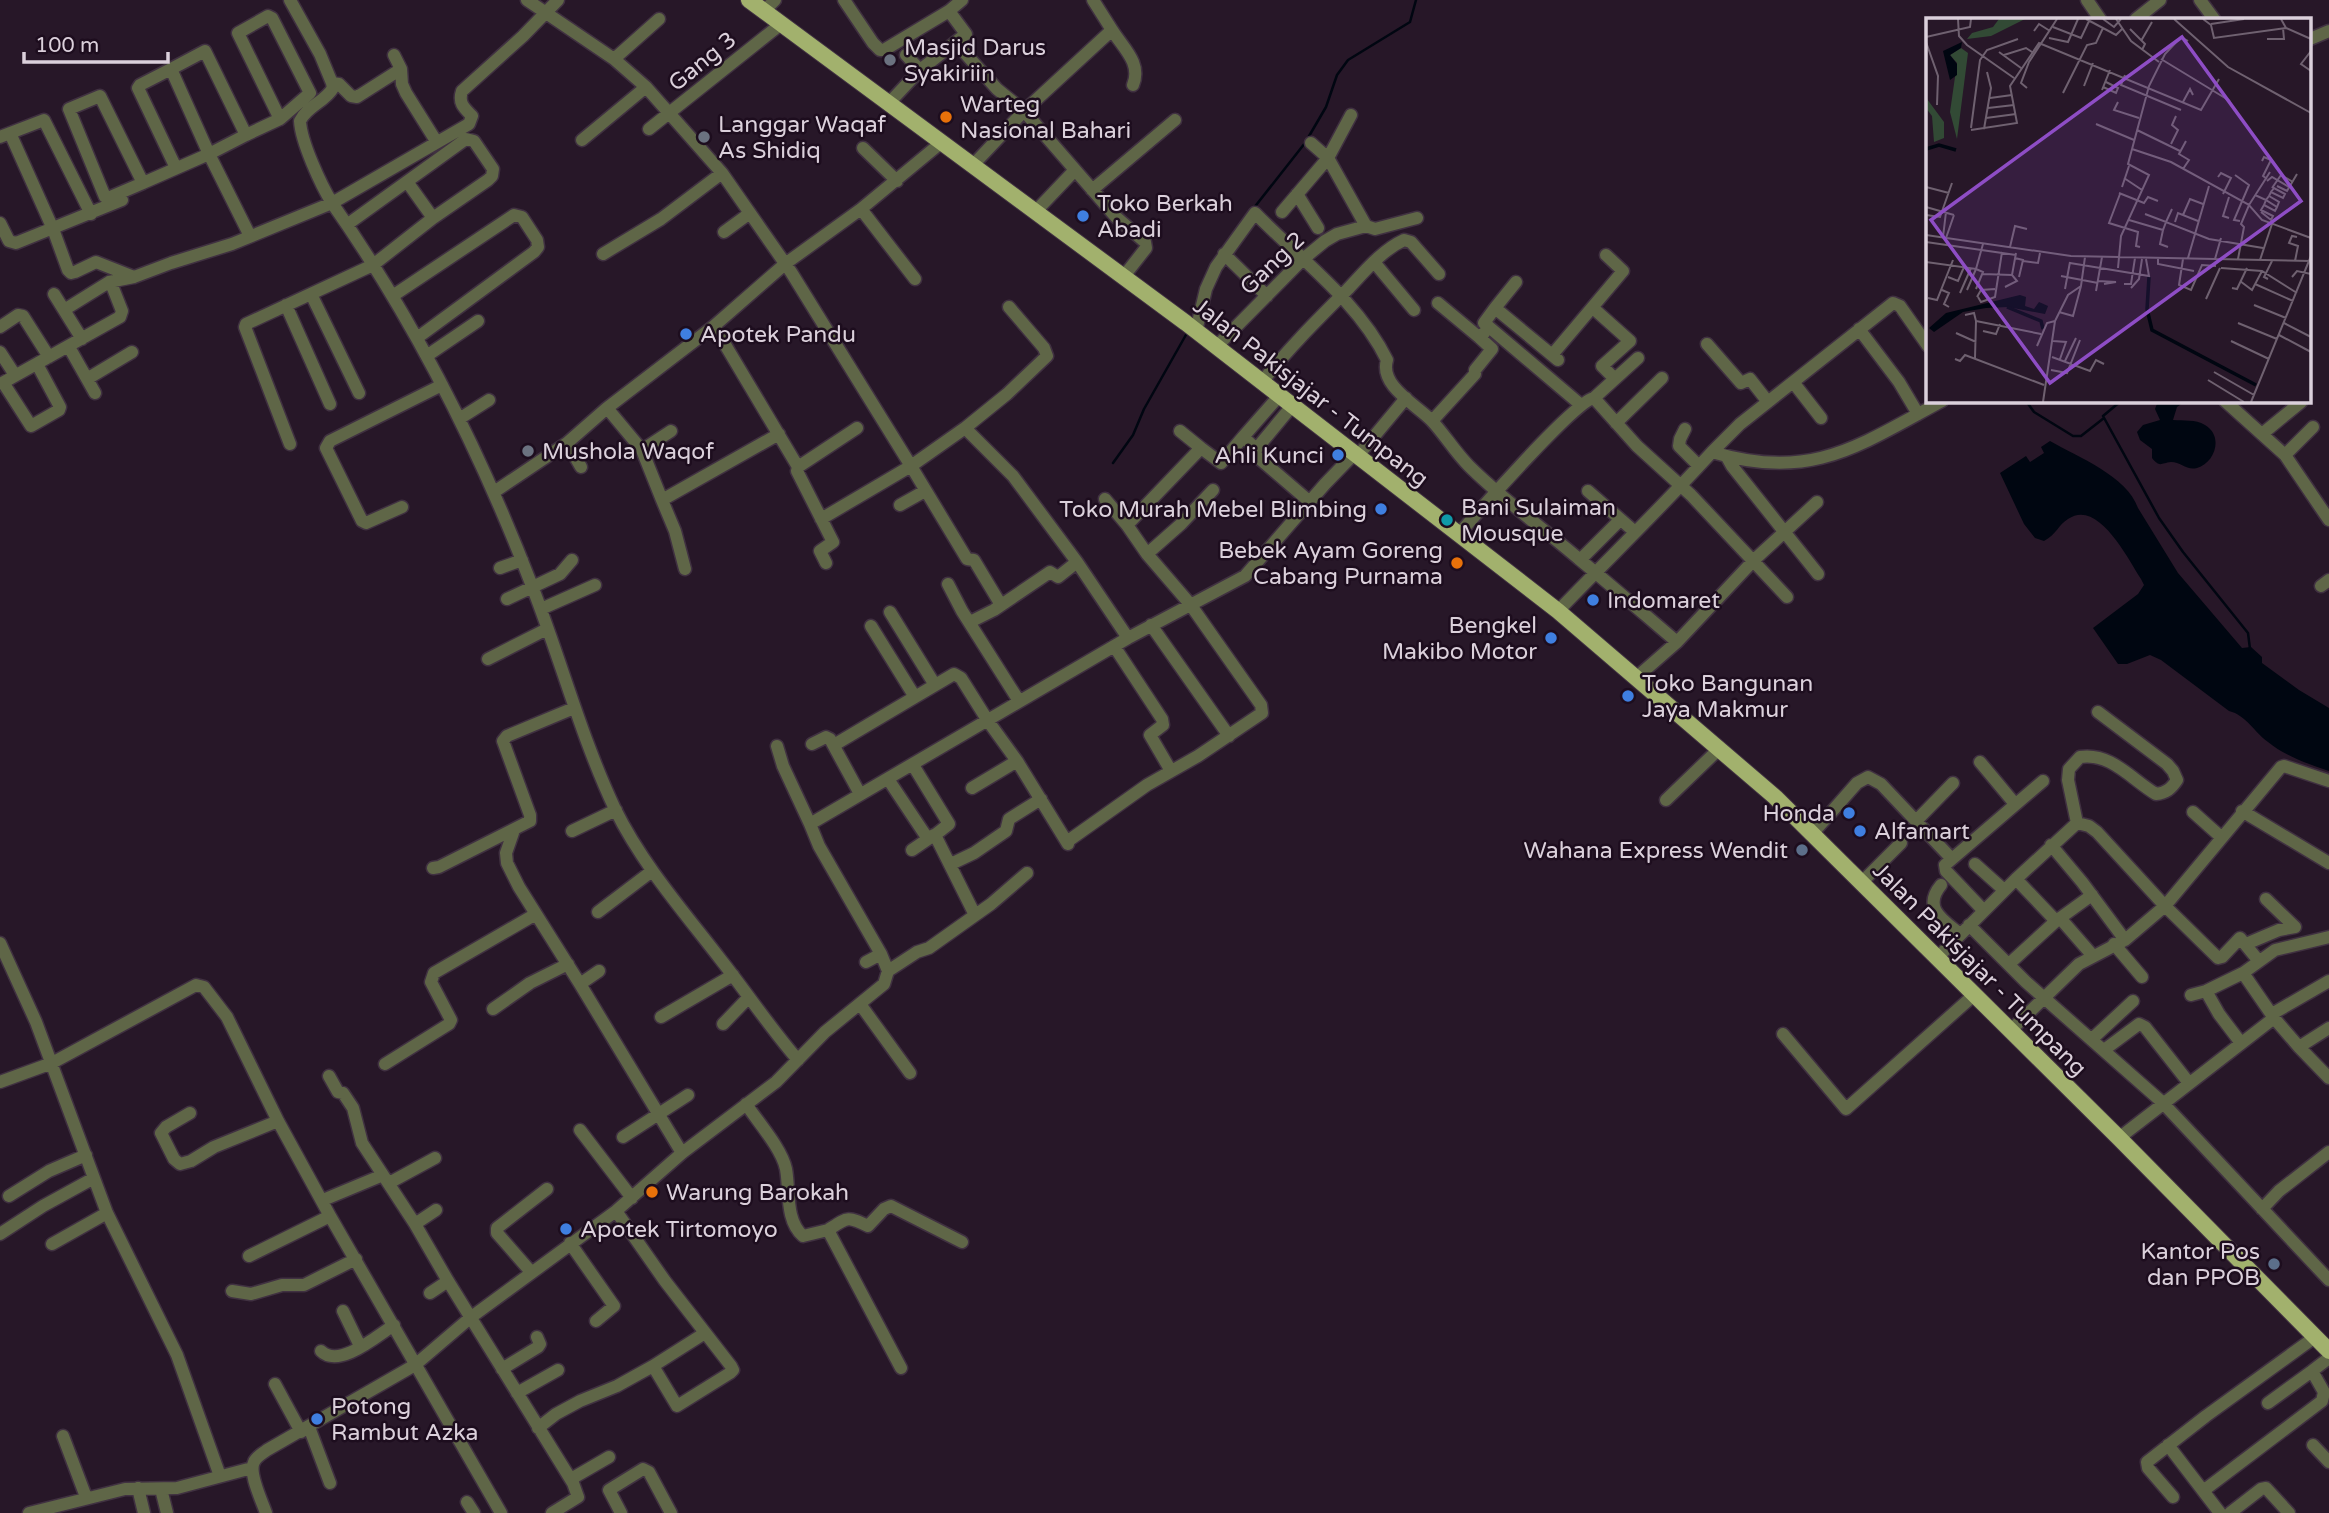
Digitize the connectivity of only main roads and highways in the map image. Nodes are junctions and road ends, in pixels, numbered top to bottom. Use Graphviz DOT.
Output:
graph roads {
  1 [pos="749,0"];
  2 [pos="770,6"];
  3 [pos="2329,1351"];
  1 -- 2 [label="main road, Jalan Pakisjajar - Tumpang"];
  2 -- 3 [label="main road, Jalan Pakisjajar - Tumpang"];
}
